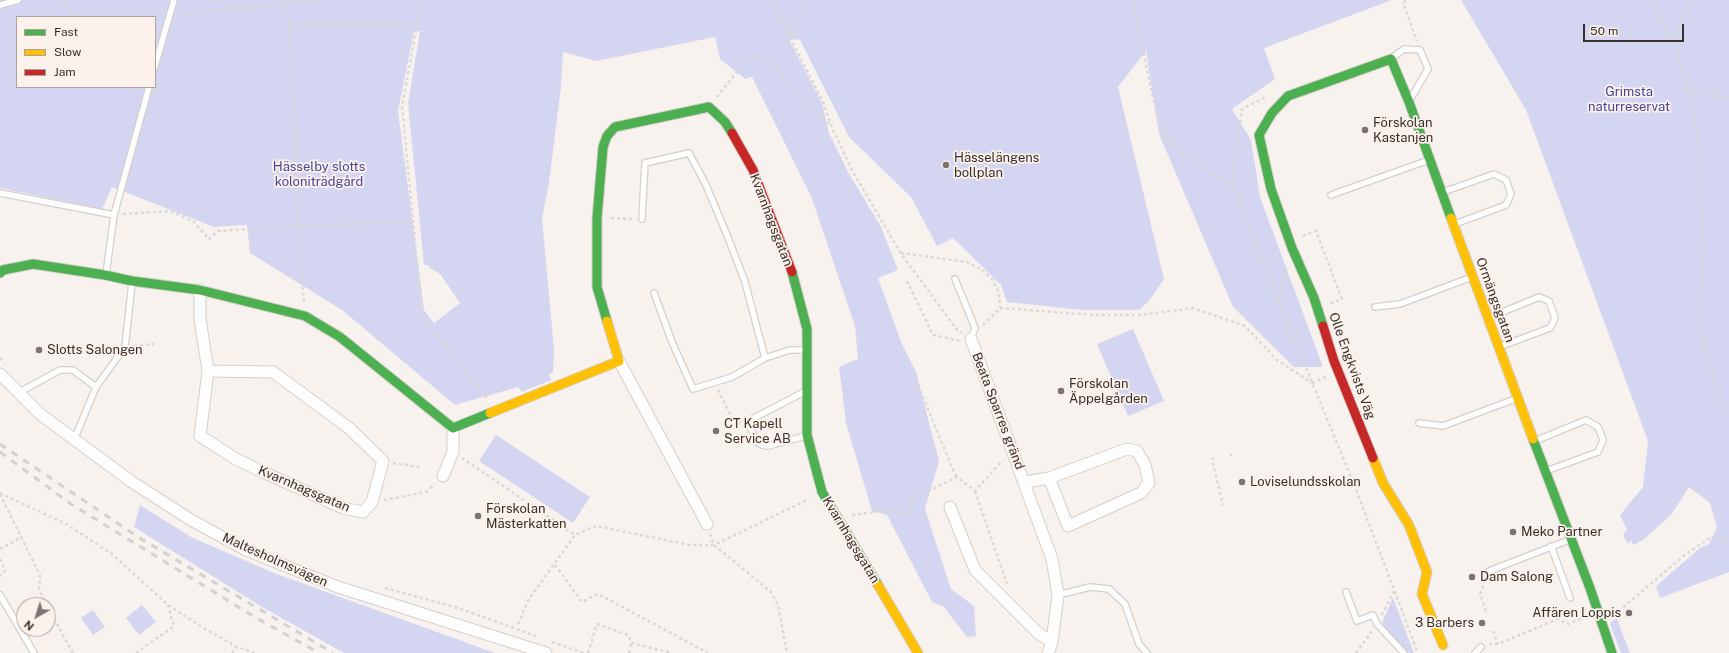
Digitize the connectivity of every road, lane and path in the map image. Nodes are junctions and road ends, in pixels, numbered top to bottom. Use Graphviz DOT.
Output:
graph roads {
  1 [pos="18,0"];
  2 [pos="60,0"];
  3 [pos="174,0"];
  4 [pos="318,0"];
  5 [pos="420,0"];
  6 [pos="771,0"];
  7 [pos="805,0"];
  8 [pos="1133,0"];
  9 [pos="1405,0"];
  10 [pos="1652,0"];
  11 [pos="1691,0"];
  12 [pos="284,2"];
  13 [pos="0,5"];
  14 [pos="78,16"];
  15 [pos="170,16"];
  16 [pos="290,25"];
  17 [pos="417,25"];
  18 [pos="789,36"];
  19 [pos="1674,44"];
  20 [pos="1420,50"];
  21 [pos="1391,58"];
  22 [pos="156,63"];
  23 [pos="149,88"];
  24 [pos="1688,88"];
  25 [pos="1268,96"];
  26 [pos="1729,98"];
  27 [pos="1409,102"];
  28 [pos="709,106"];
  29 [pos="832,127"];
  30 [pos="1429,160"];
  31 [pos="1234,188"];
  32 [pos="1441,192"];
  33 [pos="0,193"];
  34 [pos="1331,195"];
  35 [pos="114,215"];
  36 [pos="597,218"];
  37 [pos="642,219"];
  38 [pos="413,222"];
  39 [pos="1453,224"];
  40 [pos="299,226"];
  41 [pos="1312,232"];
  42 [pos="900,252"];
  43 [pos="1288,262"];
  44 [pos="1,270"];
  45 [pos="105,275"];
  46 [pos="1472,276"];
  47 [pos="955,280"];
  48 [pos="132,281"];
  49 [pos="907,281"];
  50 [pos="200,290"];
  51 [pos="654,293"];
  52 [pos="1279,302"];
  53 [pos="1332,303"];
  54 [pos="1375,307"];
  55 [pos="1000,308"];
  56 [pos="305,316"];
  57 [pos="1488,318"];
  58 [pos="972,341"];
  59 [pos="154,344"];
  60 [pos="125,347"];
  61 [pos="1498,347"];
  62 [pos="807,350"];
  63 [pos="0,358"];
  64 [pos="765,358"];
  65 [pos="619,360"];
  66 [pos="5,371"];
  67 [pos="208,371"];
  68 [pos="916,380"];
  69 [pos="1328,382"];
  70 [pos="714,383"];
  71 [pos="1312,383"];
  72 [pos="96,387"];
  73 [pos="806,391"];
  74 [pos="18,393"];
  75 [pos="1517,399"];
  76 [pos="495,409"];
  77 [pos="1729,412"];
  78 [pos="750,422"];
  79 [pos="1419,424"];
  80 [pos="453,428"];
  81 [pos="807,435"];
  82 [pos="74,440"];
  83 [pos="1534,441"];
  84 [pos="1013,450"];
  85 [pos="453,452"];
  86 [pos="1214,458"];
  87 [pos="383,461"];
  88 [pos="419,467"];
  89 [pos="1546,471"];
  90 [pos="443,476"];
  91 [pos="956,477"];
  92 [pos="1049,478"];
  93 [pos="1025,482"];
  94 [pos="975,491"];
  95 [pos="0,494"];
  96 [pos="372,502"];
  97 [pos="1223,505"];
  98 [pos="950,507"];
  99 [pos="836,517"];
  100 [pos="707,524"];
  101 [pos="22,537"];
  102 [pos="1571,539"];
  103 [pos="1729,539"];
  104 [pos="1551,546"];
  105 [pos="0,549"];
  106 [pos="0,559"];
  107 [pos="554,565"];
  108 [pos="7,567"];
  109 [pos="4,568"];
  110 [pos="1489,571"];
  111 [pos="0,576"];
  112 [pos="383,587"];
  113 [pos="1346,592"];
  114 [pos="0,595"];
  115 [pos="1058,595"];
  116 [pos="42,597"];
  117 [pos="1570,598"];
  118 [pos="168,605"];
  119 [pos="1012,608"];
  120 [pos="1486,610"];
  121 [pos="1598,611"];
  122 [pos="56,622"];
  123 [pos="518,624"];
  124 [pos="1603,624"];
  125 [pos="1493,631"];
  126 [pos="536,636"];
  127 [pos="551,641"];
  128 [pos="1052,642"];
  129 [pos="631,643"];
  130 [pos="1488,644"];
  131 [pos="1498,644"];
  132 [pos="1443,645"];
  133 [pos="237,647"];
  134 [pos="1481,647"];
  135 [pos="579,652"];
  136 [pos="34,653"];
  137 [pos="73,653"];
  138 [pos="136,653"];
  139 [pos="232,653"];
  140 [pos="255,653"];
  141 [pos="546,653"];
  142 [pos="584,653"];
  143 [pos="588,653"];
  144 [pos="629,653"];
  145 [pos="672,653"];
  146 [pos="708,653"];
  147 [pos="788,653"];
  148 [pos="918,653"];
  149 [pos="1048,653"];
  150 [pos="1147,653"];
  151 [pos="1404,653"];
  152 [pos="1418,653"];
  153 [pos="1475,653"];
  154 [pos="1612,653"];
  1 -- 13 [label="lane"];
  2 -- 14 [label="path"];
  3 -- 15 [label="lane"];
  4 -- 12 [label="path"];
  5 -- 17 [label="path"];
  6 -- 18 [label="path"];
  7 -- 18 [label="path"];
  8 -- 31 [label="path"];
  9 -- 20 [label="path"];
  10 -- 19 [label="path"];
  11 -- 19 [label="path"];
  12 -- 15 [label="path"];
  12 -- 16 [label="path"];
  15 -- 22 [label="lane"];
  16 -- 17 [label="path"];
  16 -- 40 [label="path"];
  17 -- 38 [label="path"];
  18 -- 29 [label="path"];
  19 -- 24 [label="path"];
  20 -- 21 [label="lane"];
  20 -- 27 [label="lane"];
  21 -- 27 [label="street, Ormängsgatan"];
  21 -- 132 [label="street, Olle Engkvists Väg"];
  23 -- 35 [label="lane"];
  24 -- 26 [label="path"];
  24 -- 77 [label="path"];
  25 -- 31 [label="path"];
  27 -- 30 [label="street, Ormängsgatan"];
  28 -- 29 [label="path"];
  28 -- 36 [label="street"];
  28 -- 62 [label="street, Kvarnhagsgatan"];
  29 -- 42 [label="path"];
  30 -- 32 [label="street, Ormängsgatan"];
  30 -- 34 [label="lane"];
  31 -- 52 [label="path"];
  32 -- 39 [label="street, Ormängsgatan"];
  32 -- 39 [label="lane"];
  33 -- 35 [label="lane"];
  35 -- 40 [label="path"];
  35 -- 45 [label="lane"];
  36 -- 37 [label="path"];
  36 -- 65 [label="street"];
  37 -- 64 [label="lane"];
  38 -- 40 [label="path"];
  38 -- 76 [label="path"];
  39 -- 46 [label="street, Ormängsgatan"];
  40 -- 56 [label="path"];
  41 -- 53 [label="path"];
  42 -- 55 [label="path"];
  42 -- 58 [label="path"];
  43 -- 52 [label="path"];
  44 -- 45 [label="street"];
  45 -- 48 [label="street"];
  46 -- 54 [label="lane"];
  46 -- 57 [label="street, Ormängsgatan"];
  47 -- 58 [label="lane"];
  48 -- 50 [label="street"];
  48 -- 60 [label="lane"];
  49 -- 58 [label="path"];
  50 -- 56 [label="street"];
  50 -- 67 [label="street, Kvarnhagsgatan"];
  51 -- 70 [label="lane"];
  52 -- 71 [label="path"];
  55 -- 58 [label="path"];
  55 -- 71 [label="path"];
  56 -- 80 [label="street"];
  57 -- 61 [label="street, Ormängsgatan"];
  57 -- 61 [label="lane"];
  58 -- 84 [label="street, Beata Sparres gränd"];
  59 -- 60 [label="path"];
  60 -- 72 [label="lane"];
  61 -- 75 [label="street, Ormängsgatan"];
  62 -- 64 [label="lane"];
  62 -- 73 [label="street, Kvarnhagsgatan"];
  63 -- 66 [label="path"];
  64 -- 70 [label="lane"];
  65 -- 76 [label="street"];
  65 -- 100 [label="street"];
  66 -- 74 [label="street, Maltesholmsvägen"];
  67 -- 87 [label="street"];
  67 -- 96 [label="street, Kvarnhagsgatan"];
  68 -- 91 [label="path"];
  69 -- 71 [label="path"];
  70 -- 78 [label="path"];
  71 -- 152 [label="path"];
  72 -- 74 [label="lane"];
  72 -- 82 [label="lane"];
  73 -- 78 [label="lane"];
  73 -- 81 [label="street, Kvarnhagsgatan"];
  74 -- 82 [label="street, Maltesholmsvägen"];
  75 -- 79 [label="lane"];
  75 -- 83 [label="street, Ormängsgatan"];
  76 -- 80 [label="street"];
  78 -- 81 [label="lane"];
  80 -- 85 [label="street"];
  81 -- 99 [label="street, Kvarnhagsgatan"];
  82 -- 141 [label="street, Maltesholmsvägen"];
  83 -- 89 [label="street, Ormängsgatan"];
  83 -- 89 [label="lane"];
  84 -- 93 [label="street, Beata Sparres gränd"];
  84 -- 94 [label="path"];
  85 -- 90 [label="street"];
  85 -- 107 [label="path"];
  86 -- 97 [label="path"];
  87 -- 88 [label="path"];
  87 -- 96 [label="street"];
  89 -- 102 [label="street, Ormängsgatan"];
  90 -- 96 [label="path"];
  91 -- 94 [label="path"];
  91 -- 99 [label="path"];
  92 -- 92 [label="street, Beata Sparres gränd"];
  92 -- 93 [label="street, Beata Sparres gränd"];
  93 -- 115 [label="street, Beata Sparres gränd"];
  94 -- 119 [label="path"];
  95 -- 101 [label="path"];
  95 -- 118 [label="path"];
  98 -- 119 [label="street"];
  99 -- 148 [label="street, Kvarnhagsgatan"];
  100 -- 147 [label="path"];
  101 -- 105 [label="path"];
  101 -- 116 [label="path"];
  102 -- 104 [label="lane"];
  102 -- 121 [label="street, Ormängsgatan"];
  103 -- 124 [label="path"];
  104 -- 110 [label="lane"];
  104 -- 117 [label="lane"];
  106 -- 109 [label="path"];
  107 -- 123 [label="path"];
  107 -- 146 [label="path"];
  108 -- 109 [label="path"];
  109 -- 111 [label="path"];
  110 -- 120 [label="path"];
  112 -- 126 [label="path"];
  113 -- 151 [label="lane"];
  114 -- 136 [label="lane"];
  115 -- 128 [label="street, Beata Sparres gränd"];
  115 -- 150 [label="lane"];
  118 -- 133 [label="path"];
  118 -- 138 [label="path"];
  119 -- 128 [label="street"];
  121 -- 124 [label="street, Ormängsgatan"];
  121 -- 131 [label="path"];
  122 -- 137 [label="path"];
  124 -- 154 [label="street, Ormängsgatan"];
  125 -- 131 [label="path"];
  127 -- 135 [label="path"];
  128 -- 149 [label="street, Beata Sparres gränd"];
  129 -- 143 [label="path"];
  129 -- 144 [label="path"];
  129 -- 145 [label="path"];
  130 -- 131 [label="path"];
  133 -- 139 [label="path"];
  133 -- 140 [label="path"];
  134 -- 153 [label="lane"];
  135 -- 142 [label="path"];
}
